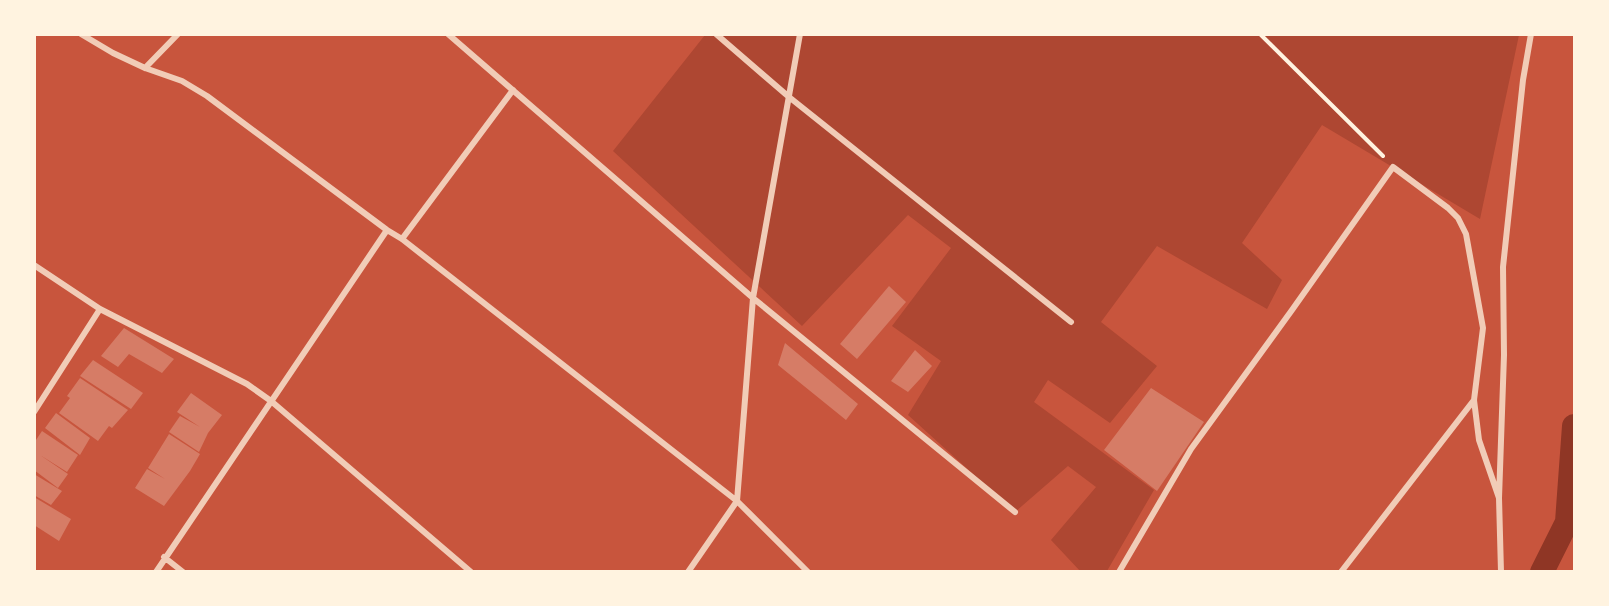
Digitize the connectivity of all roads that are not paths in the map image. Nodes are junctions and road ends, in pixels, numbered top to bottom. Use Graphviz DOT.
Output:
graph roads {
  1 [pos="81,34"];
  2 [pos="178,34"];
  3 [pos="448,34"];
  4 [pos="716,34"];
  5 [pos="800,34"];
  6 [pos="1531,34"];
  7 [pos="145,68"];
  8 [pos="513,90"];
  9 [pos="789,97"];
  10 [pos="387,230"];
  11 [pos="402,239"];
  12 [pos="34,265"];
  13 [pos="753,298"];
  14 [pos="100,309"];
  15 [pos="1071,322"];
  16 [pos="1474,400"];
  17 [pos="271,401"];
  18 [pos="34,412"];
  19 [pos="1499,498"];
  20 [pos="737,501"];
  21 [pos="1015,512"];
  22 [pos="164,557"];
  23 [pos="156,572"];
  24 [pos="183,572"];
  25 [pos="471,572"];
  26 [pos="688,572"];
  27 [pos="808,572"];
  28 [pos="1119,572"];
  29 [pos="1341,572"];
  30 [pos="1501,572"];
  1 -- 7 [label="street"];
  2 -- 7 [label="street"];
  3 -- 8 [label="street"];
  4 -- 9 [label="street"];
  5 -- 9 [label="street"];
  6 -- 19 [label="street"];
  7 -- 10 [label="street"];
  8 -- 11 [label="street"];
  8 -- 13 [label="street"];
  9 -- 13 [label="street"];
  9 -- 15 [label="street"];
  10 -- 11 [label="street"];
  10 -- 17 [label="street"];
  11 -- 20 [label="street"];
  12 -- 14 [label="street"];
  13 -- 20 [label="street"];
  13 -- 21 [label="street"];
  14 -- 17 [label="street"];
  14 -- 18 [label="street"];
  16 -- 19 [label="street"];
  16 -- 28 [label="street"];
  16 -- 29 [label="street"];
  17 -- 22 [label="street"];
  17 -- 25 [label="street"];
  19 -- 30 [label="street"];
  20 -- 26 [label="street"];
  20 -- 27 [label="street"];
  22 -- 23 [label="street"];
  22 -- 24 [label="street"];
}
